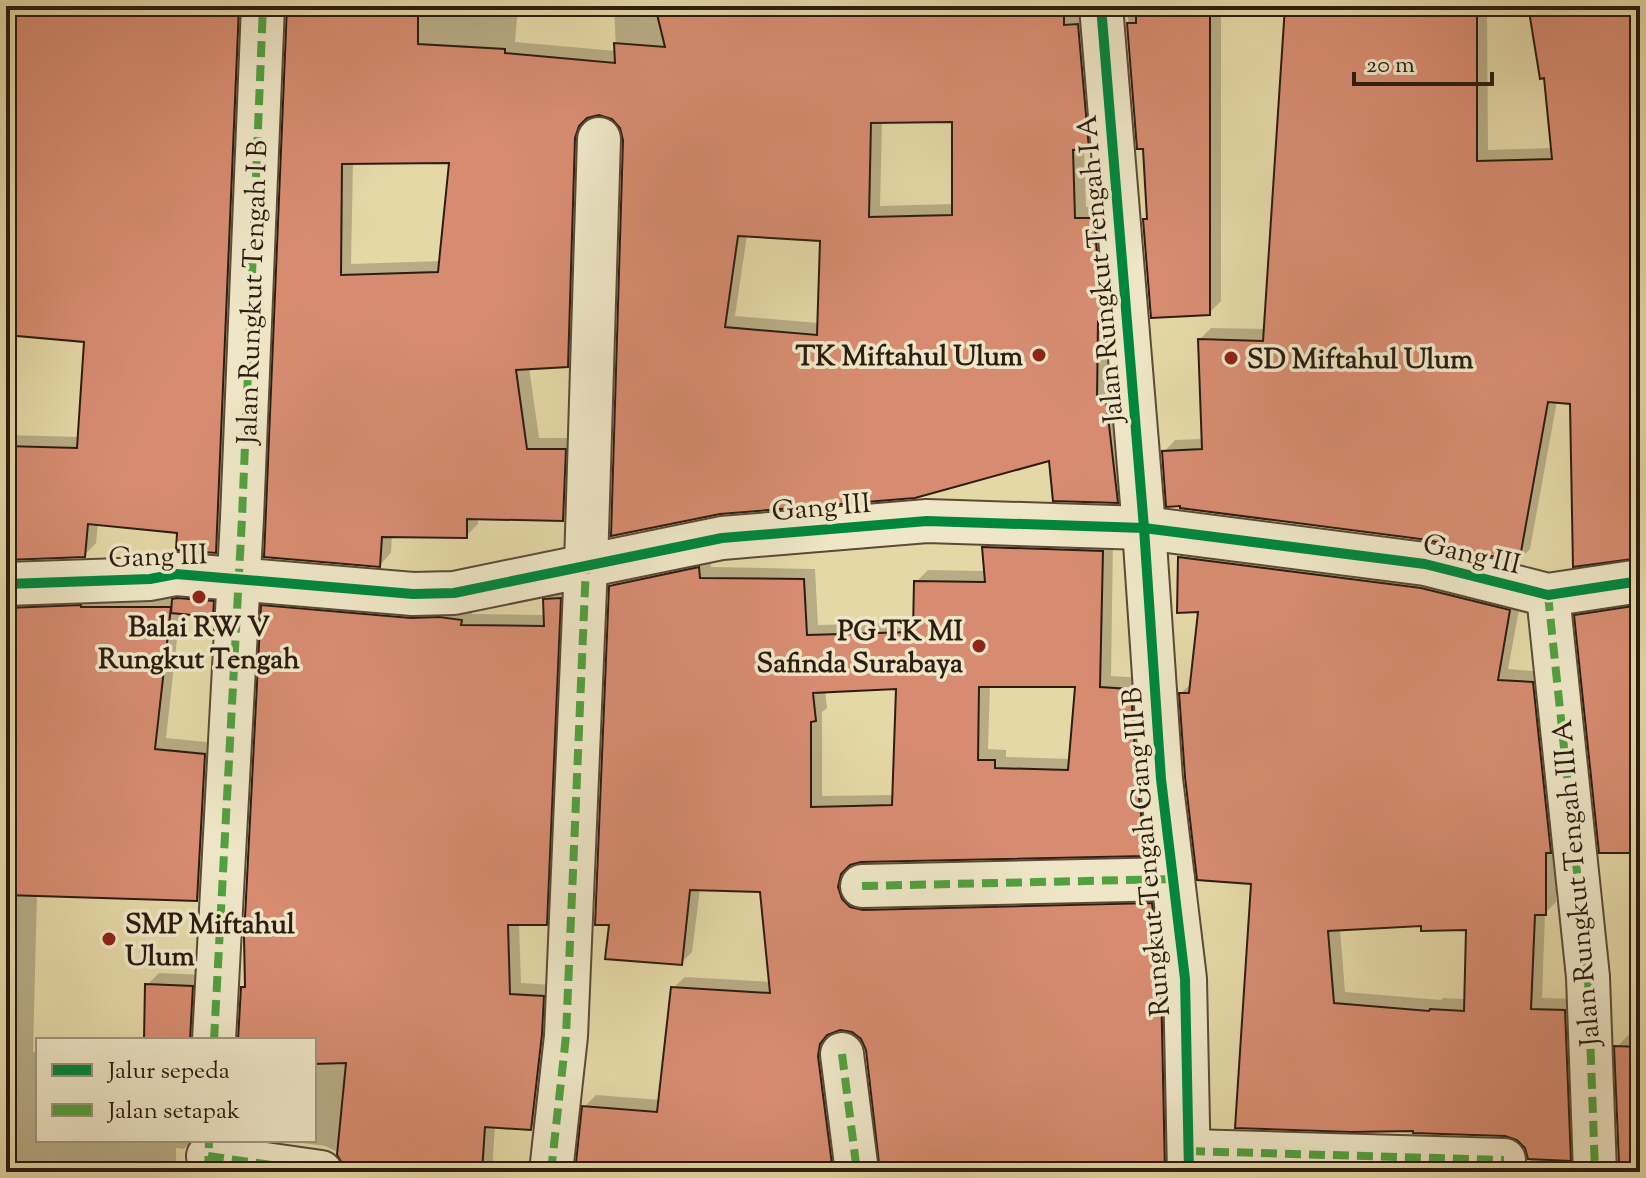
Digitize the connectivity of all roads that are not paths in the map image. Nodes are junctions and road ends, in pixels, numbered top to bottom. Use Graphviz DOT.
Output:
graph roads {
  1 [pos="263,6"];
  2 [pos="1101,6"];
  3 [pos="599,139"];
  4 [pos="1144,528"];
  5 [pos="586,565"];
  6 [pos="239,579"];
  7 [pos="1640,581"];
  8 [pos="6,584"];
  9 [pos="1548,595"];
  10 [pos="1173,879"];
  11 [pos="862,886"];
  12 [pos="214,1038"];
  13 [pos="842,1054"];
  14 [pos="208,1156"];
  15 [pos="1504,1160"];
  16 [pos="1189,1162"];
  17 [pos="321,1172"];
  18 [pos="551,1172"];
  19 [pos="857,1172"];
  20 [pos="1595,1172"];
  1 -- 6 [label="street, Jalan Rungkut Tengah I B"];
  2 -- 4 [label="street, Jalan Rungkut Tengah I A"];
  3 -- 5 [label="street"];
  4 -- 5 [label="street, Gang III"];
  4 -- 9 [label="street, Gang III"];
  4 -- 10 [label="street, Rungkut Tengah Gang III B"];
  5 -- 6 [label="street, Gang III"];
  5 -- 18 [label="street"];
  6 -- 8 [label="street, Gang III"];
  6 -- 12 [label="street, Jalan Rungkut Tengah I B"];
  7 -- 9 [label="street, Gang III"];
  9 -- 20 [label="street, Jalan Rungkut Tengah III A"];
  10 -- 11 [label="street"];
  10 -- 16 [label="street, Rungkut Tengah Gang III B"];
  13 -- 19 [label="street"];
  14 -- 17 [label="street"];
  15 -- 16 [label="street"];
}
